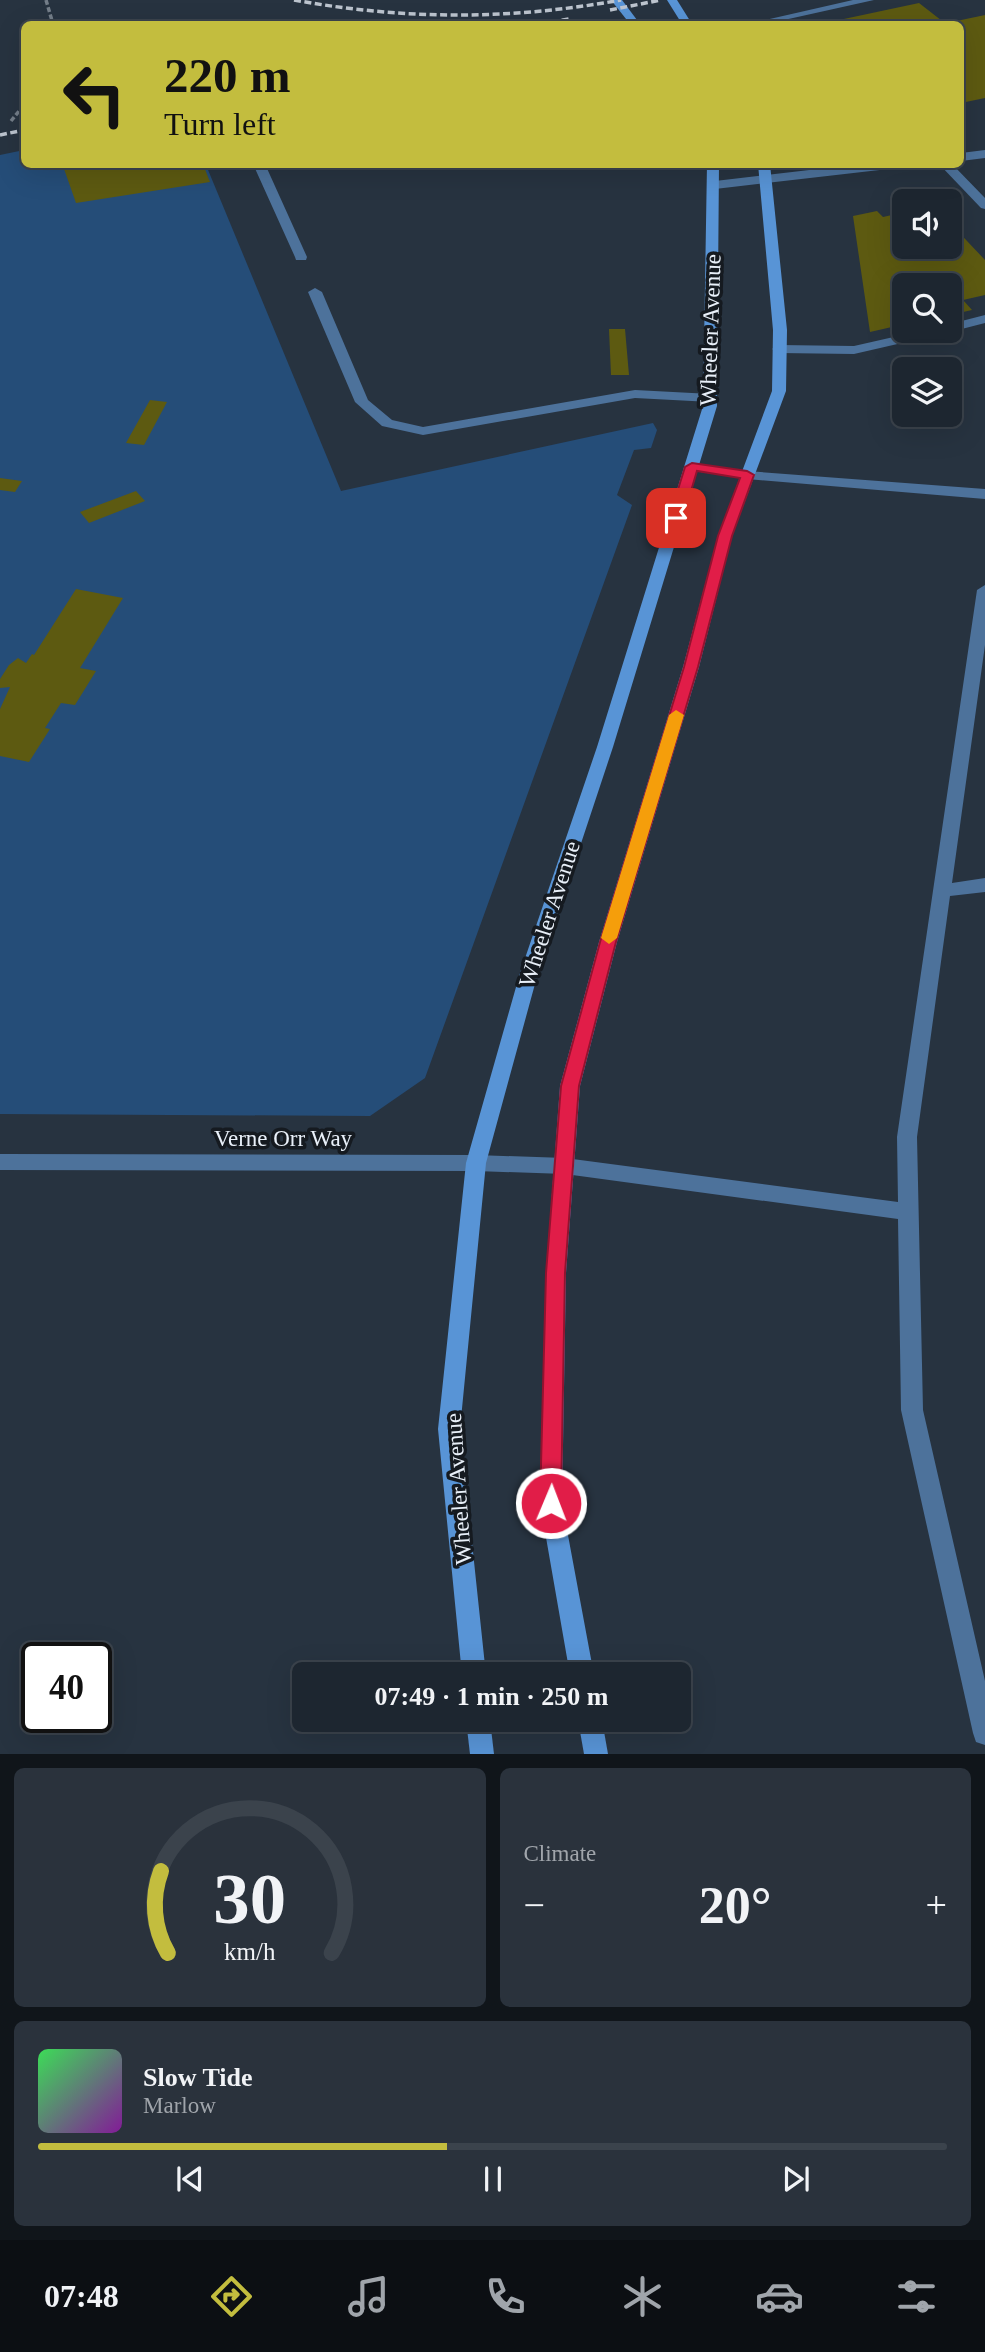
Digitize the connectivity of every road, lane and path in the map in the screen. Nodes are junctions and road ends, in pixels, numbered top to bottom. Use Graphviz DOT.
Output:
graph roads {
  1 [pos="47,0"];
  2 [pos="616,0"];
  3 [pos="672,0"];
  4 [pos="869,0"];
  5 [pos="52,21"];
  6 [pos="633,21"];
  7 [pos="685,21"];
  8 [pos="768,21"];
  9 [pos="21,109"];
  10 [pos="11,121"];
  11 [pos="985,154"];
  12 [pos="964,157"];
  13 [pos="261,168"];
  14 [pos="713,168"];
  15 [pos="832,168"];
  16 [pos="949,168"];
  17 [pos="766,172"];
  18 [pos="715,185"];
  19 [pos="985,205"];
  20 [pos="301,257"];
  21 [pos="315,292"];
  22 [pos="985,320"];
  23 [pos="962,325"];
  24 [pos="892,341"];
  25 [pos="779,349"];
  26 [pos="711,398"];
  27 [pos="692,467"];
  28 [pos="747,475"];
  29 [pos="985,494"];
  30 [pos="985,590"];
  31 [pos="985,885"];
  32 [pos="942,891"];
  33 [pos="0,1162"];
  34 [pos="476,1163"];
  35 [pos="565,1166"];
  36 [pos="908,1212"];
  37 [pos="473,1662"];
  38 [pos="580,1662"];
  39 [pos="479,1732"];
  40 [pos="592,1732"];
  41 [pos="985,1734"];
  42 [pos="482,1754"];
  43 [pos="596,1754"];
  1 -- 5 [label="path"];
  2 -- 6 [label="street"];
  3 -- 7 [label="street"];
  4 -- 8 [label="street"];
  9 -- 10 [label="path"];
  11 -- 12 [label="street"];
  13 -- 20 [label="street"];
  14 -- 18 [label="street, Wheeler Avenue"];
  15 -- 17 [label="street"];
  16 -- 19 [label="street"];
  17 -- 18 [label="street"];
  17 -- 25 [label="street"];
  18 -- 26 [label="street, Wheeler Avenue"];
  21 -- 26 [label="street"];
  22 -- 23 [label="street"];
  24 -- 25 [label="street"];
  25 -- 28 [label="street"];
  26 -- 27 [label="street, Wheeler Avenue"];
  27 -- 28 [label="street"];
  27 -- 34 [label="street, Wheeler Avenue"];
  28 -- 29 [label="street"];
  28 -- 35 [label="street"];
  30 -- 32 [label="street"];
  31 -- 32 [label="street"];
  32 -- 36 [label="street"];
  33 -- 34 [label="street, Verne Orr Way"];
  34 -- 35 [label="street, Verne Orr Way"];
  34 -- 37 [label="street, Wheeler Avenue"];
  35 -- 36 [label="street, Verne Orr Way"];
  35 -- 38 [label="street"];
  36 -- 41 [label="street"];
  39 -- 42 [label="street"];
  40 -- 43 [label="street"];
}
